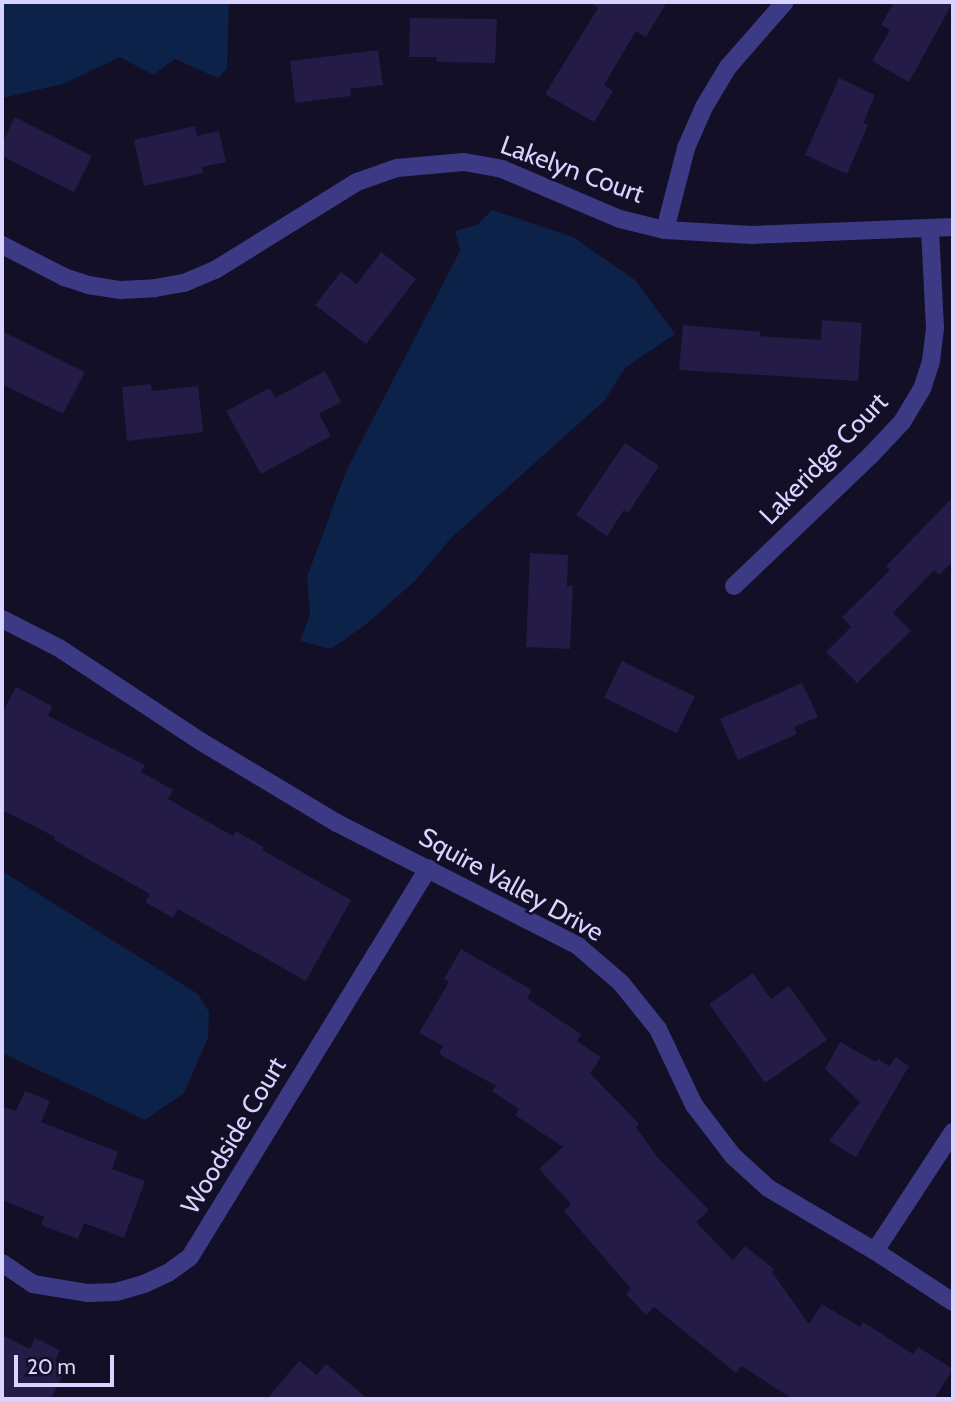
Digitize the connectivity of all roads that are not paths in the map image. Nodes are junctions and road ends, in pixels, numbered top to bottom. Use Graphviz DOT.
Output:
graph roads {
  1 [pos="785,2"];
  2 [pos="953,228"];
  3 [pos="930,229"];
  4 [pos="665,230"];
  5 [pos="2,245"];
  6 [pos="734,586"];
  7 [pos="2,619"];
  8 [pos="428,868"];
  9 [pos="953,1132"];
  10 [pos="875,1251"];
  11 [pos="2,1264"];
  12 [pos="953,1302"];
  1 -- 4 [label="street"];
  2 -- 3 [label="street, Lakelyn Court"];
  3 -- 4 [label="street, Lakelyn Court"];
  3 -- 6 [label="street, Lakeridge Court"];
  4 -- 5 [label="street, Lakelyn Court"];
  7 -- 8 [label="street, Squire Valley Drive"];
  8 -- 10 [label="street, Squire Valley Drive"];
  8 -- 11 [label="street, Woodside Court"];
  9 -- 10 [label="street"];
  10 -- 12 [label="street, Squire Valley Drive"];
}
